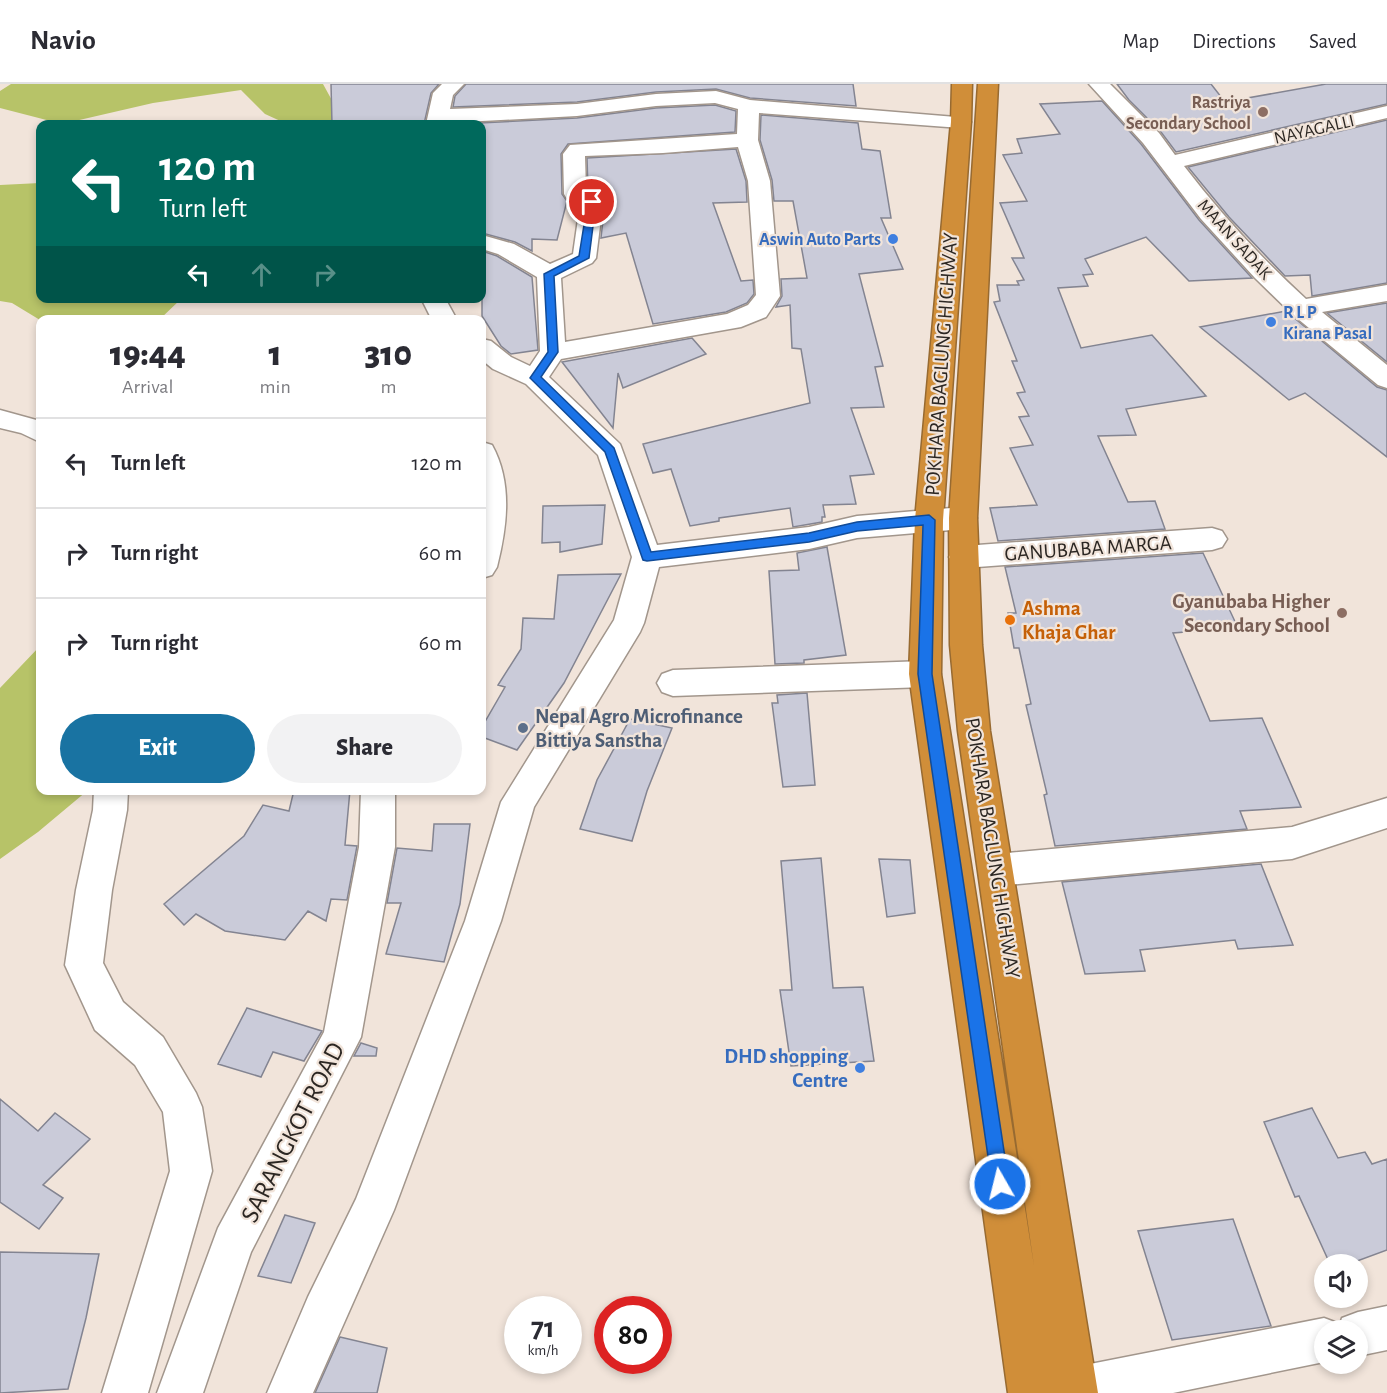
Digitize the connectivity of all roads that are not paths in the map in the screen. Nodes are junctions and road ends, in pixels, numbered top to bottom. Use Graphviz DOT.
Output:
graph roads {
  1 [pos="454,84"];
  2 [pos="962,84"];
  3 [pos="988,84"];
  4 [pos="1099,84"];
  5 [pos="749,106"];
  6 [pos="1387,112"];
  7 [pos="438,120"];
  8 [pos="961,122"];
  9 [pos="747,140"];
  10 [pos="1172,162"];
  11 [pos="486,243"];
  12 [pos="549,274"];
  13 [pos="1387,293"];
  14 [pos="1301,308"];
  15 [pos="486,350"];
  16 [pos="544,365"];
  17 [pos="1387,379"];
  18 [pos="0,419"];
  19 [pos="36,430"];
  20 [pos="486,467"];
  21 [pos="963,518"];
  22 [pos="929,520"];
  23 [pos="1212,539"];
  24 [pos="486,553"];
  25 [pos="647,557"];
  26 [pos="964,557"];
  27 [pos="925,674"];
  28 [pos="673,683"];
  29 [pos="111,795"];
  30 [pos="378,795"];
  31 [pos="1387,813"];
  32 [pos="997,870"];
  33 [pos="1387,1328"];
  34 [pos="1368,1332"];
  35 [pos="1314,1342"];
  36 [pos="1075,1392"];
  37 [pos="125,1393"];
  38 [pos="180,1393"];
  39 [pos="290,1393"];
  40 [pos="1031,1393"];
  1 -- 7 [label="street"];
  2 -- 8 [label="highway, POKHARA BAGLUNG HIGHWAY"];
  3 -- 21 [label="highway, POKHARA BAGLUNG HIGHWAY"];
  4 -- 10 [label="street, MAAN SADAK"];
  5 -- 7 [label="street"];
  5 -- 8 [label="street"];
  5 -- 9 [label="street"];
  6 -- 10 [label="street, NAYAGALLI"];
  8 -- 22 [label="highway, POKHARA BAGLUNG HIGHWAY"];
  9 -- 12 [label="street"];
  9 -- 16 [label="street"];
  10 -- 14 [label="street, MAAN SADAK"];
  11 -- 12 [label="street"];
  12 -- 16 [label="street"];
  13 -- 14 [label="street"];
  14 -- 17 [label="street, MAAN SADAK"];
  15 -- 16 [label="street"];
  16 -- 25 [label="street"];
  18 -- 19 [label="street"];
  20 -- 24 [label="street"];
  21 -- 22 [label="street"];
  21 -- 26 [label="highway, POKHARA BAGLUNG HIGHWAY"];
  22 -- 25 [label="street"];
  22 -- 27 [label="highway, POKHARA BAGLUNG HIGHWAY"];
  23 -- 26 [label="street, GANUBABA MARGA"];
  25 -- 39 [label="street"];
  26 -- 32 [label="highway, POKHARA BAGLUNG HIGHWAY"];
  27 -- 28 [label="street"];
  27 -- 40 [label="highway, POKHARA BAGLUNG HIGHWAY"];
  29 -- 37 [label="street"];
  30 -- 38 [label="street, SARANGKOT ROAD"];
  31 -- 32 [label="street"];
  32 -- 36 [label="highway, POKHARA BAGLUNG HIGHWAY"];
  33 -- 34 [label="street"];
  35 -- 36 [label="street"];
}
